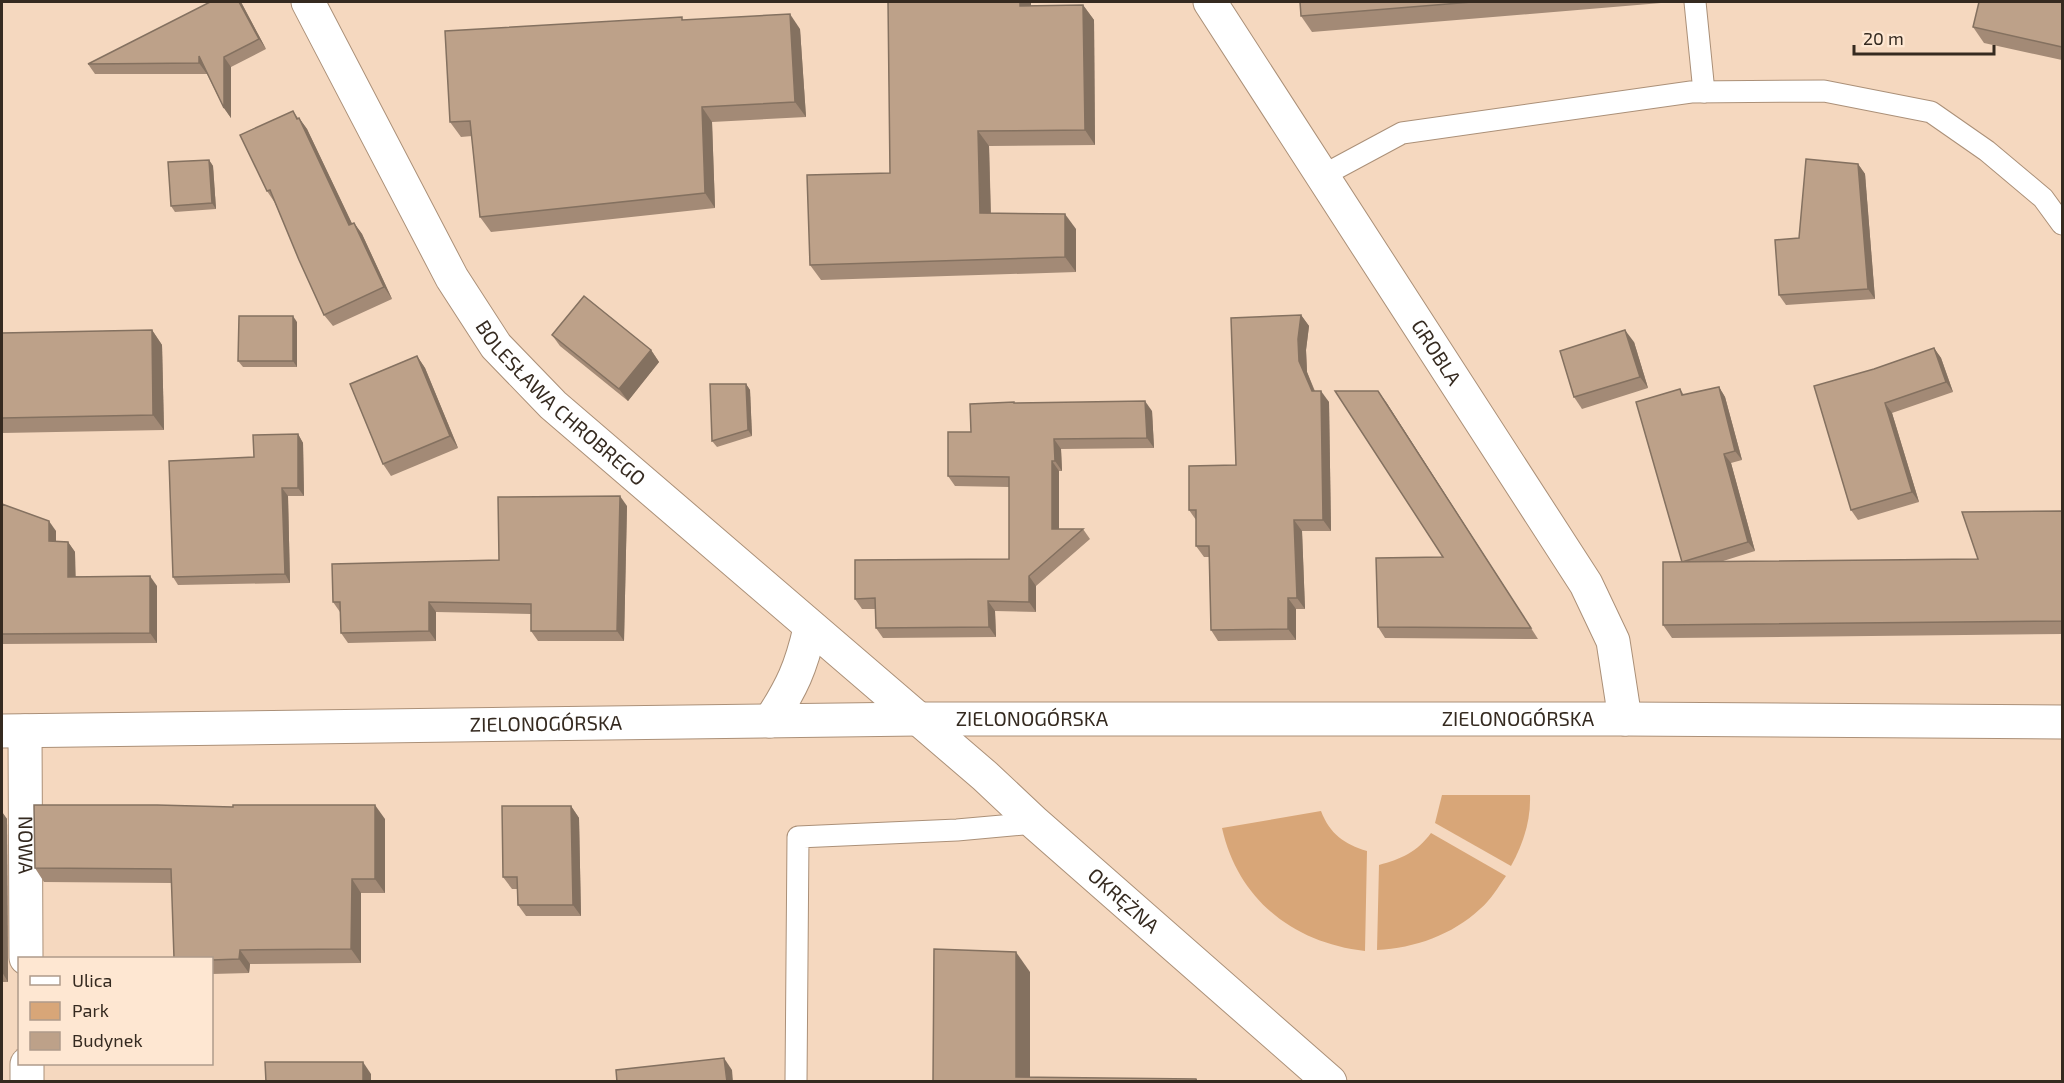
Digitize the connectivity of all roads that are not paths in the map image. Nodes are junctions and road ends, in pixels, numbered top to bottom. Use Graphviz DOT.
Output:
graph roads {
  1 [pos="308,2"];
  2 [pos="1210,2"];
  3 [pos="1695,2"];
  4 [pos="1704,92"];
  5 [pos="1322,176"];
  6 [pos="2062,224"];
  7 [pos="810,628"];
  8 [pos="918,719"];
  9 [pos="1625,719"];
  10 [pos="770,721"];
  11 [pos="2062,722"];
  12 [pos="13,731"];
  13 [pos="1035,823"];
  14 [pos="26,957"];
  15 [pos="27,1065"];
  16 [pos="27,1082"];
  17 [pos="796,1082"];
  18 [pos="1330,1082"];
  1 -- 7 [label="street, BOLESŁAWA CHROBREGO"];
  2 -- 5 [label="street, GROBLA"];
  3 -- 4 [label="lane"];
  4 -- 5 [label="lane"];
  4 -- 6 [label="lane"];
  5 -- 9 [label="street, GROBLA"];
  7 -- 8 [label="street, BOLESŁAWA CHROBREGO"];
  7 -- 10 [label="street"];
  8 -- 9 [label="street, ZIELONOGÓRSKA"];
  8 -- 10 [label="street, ZIELONOGÓRSKA"];
  8 -- 13 [label="street, OKRĘŻNA"];
  9 -- 11 [label="street, ZIELONOGÓRSKA"];
  10 -- 12 [label="street, ZIELONOGÓRSKA"];
  12 -- 14 [label="street, NOWA"];
  13 -- 17 [label="lane"];
  13 -- 18 [label="street, OKRĘŻNA"];
  15 -- 16 [label="street"];
}
